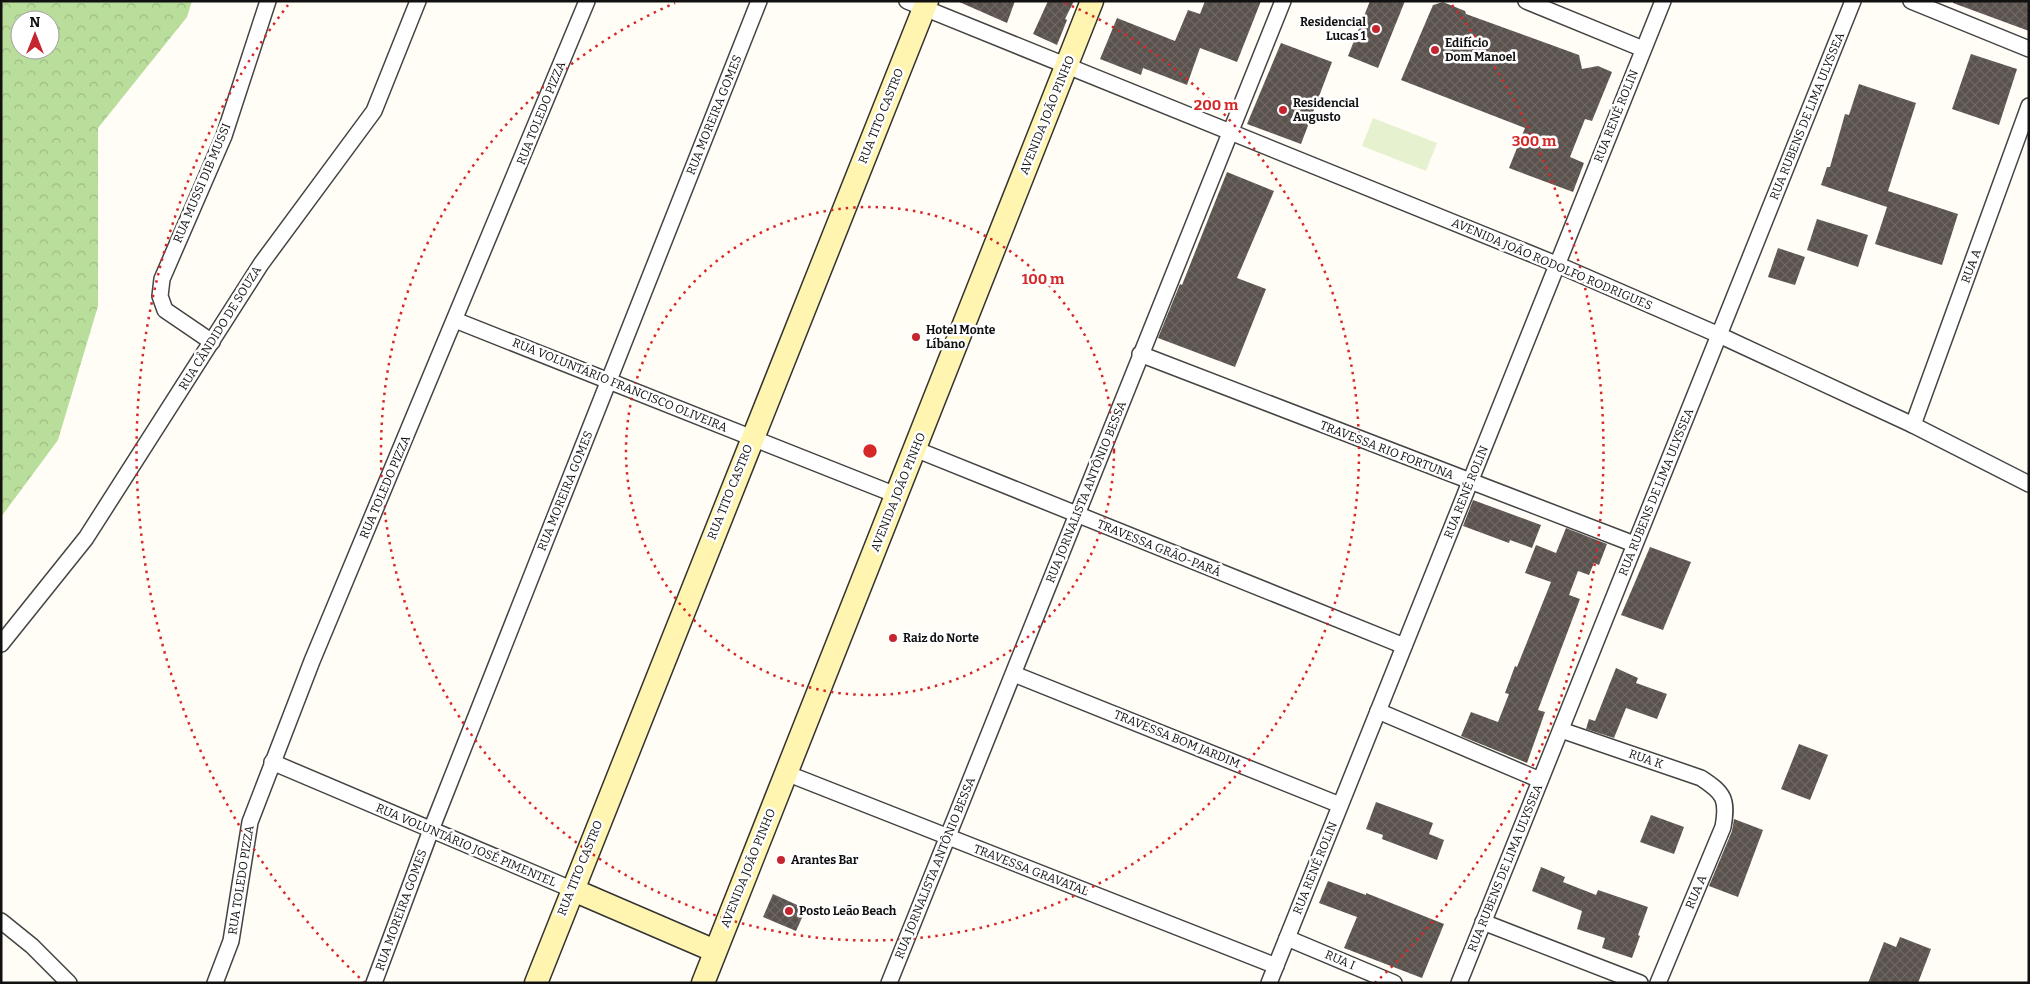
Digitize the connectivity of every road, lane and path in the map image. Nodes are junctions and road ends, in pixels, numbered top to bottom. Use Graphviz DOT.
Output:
graph roads {
  1 [pos="268,1"];
  2 [pos="418,1"];
  3 [pos="587,1"];
  4 [pos="760,1"];
  5 [pos="1092,1"];
  6 [pos="1282,1"];
  7 [pos="1526,1"];
  8 [pos="1662,1"];
  9 [pos="1853,1"];
  10 [pos="1911,1"];
  11 [pos="919,4"];
  12 [pos="1643,49"];
  13 [pos="2029,49"];
  14 [pos="1066,66"];
  15 [pos="2029,106"];
  16 [pos="1229,133"];
  17 [pos="1556,264"];
  18 [pos="455,320"];
  19 [pos="1719,335"];
  20 [pos="212,342"];
  21 [pos="1140,354"];
  22 [pos="609,381"];
  23 [pos="1913,425"];
  24 [pos="752,438"];
  25 [pos="914,449"];
  26 [pos="1471,482"];
  27 [pos="2029,484"];
  28 [pos="896,495"];
  29 [pos="1077,515"];
  30 [pos="1634,544"];
  31 [pos="1,644"];
  32 [pos="1404,646"];
  33 [pos="1014,674"];
  34 [pos="1378,711"];
  35 [pos="1560,730"];
  36 [pos="272,762"];
  37 [pos="786,773"];
  38 [pos="1540,780"];
  39 [pos="1724,799"];
  40 [pos="1340,805"];
  41 [pos="431,830"];
  42 [pos="947,837"];
  43 [pos="572,889"];
  44 [pos="1,922"];
  45 [pos="1484,922"];
  46 [pos="1287,938"];
  47 [pos="716,951"];
  48 [pos="1276,966"];
  49 [pos="69,983"];
  50 [pos="216,983"];
  51 [pos="374,983"];
  52 [pos="536,983"];
  53 [pos="704,983"];
  54 [pos="889,983"];
  55 [pos="1269,983"];
  56 [pos="1394,983"];
  57 [pos="1459,983"];
  58 [pos="1640,983"];
  59 [pos="1658,983"];
  1 -- 20 [label="street, RUA MUSSI DIB MUSSI"];
  2 -- 20 [label="street, RUA CÂNDIDO DE SOUZA"];
  3 -- 18 [label="street, RUA TOLEDO PIZZA"];
  4 -- 22 [label="street, RUA MOREIRA GOMES"];
  5 -- 14 [label="main road, AVENIDA JOÃO PINHO"];
  6 -- 16 [label="street, RUA JORNALISTA ANTÔNIO BESSA"];
  7 -- 12 [label="street"];
  8 -- 12 [label="street, RUA RENÉ ROLIN"];
  9 -- 19 [label="street, RUA RUBENS DE LIMA ULYSSEA"];
  10 -- 13 [label="street"];
  11 -- 14 [label="street, AVENIDA JOÃO RODOLFO RODRIGUES"];
  11 -- 24 [label="main road, RUA TITO CASTRO"];
  12 -- 17 [label="street, RUA RENÉ ROLIN"];
  14 -- 16 [label="street, AVENIDA JOÃO RODOLFO RODRIGUES"];
  14 -- 25 [label="main road, AVENIDA JOÃO PINHO"];
  15 -- 23 [label="street, RUA A"];
  16 -- 17 [label="street, AVENIDA JOÃO RODOLFO RODRIGUES"];
  16 -- 21 [label="street, RUA JORNALISTA ANTÔNIO BESSA"];
  17 -- 19 [label="street, AVENIDA JOÃO RODOLFO RODRIGUES"];
  17 -- 26 [label="street, RUA RENÉ ROLIN"];
  18 -- 22 [label="street, RUA VOLUNTÁRIO FRANCISCO OLIVEIRA"];
  18 -- 36 [label="street, RUA TOLEDO PIZZA"];
  19 -- 23 [label="street, AVENIDA JOÃO RODOLFO RODRIGUES"];
  19 -- 30 [label="street, RUA RUBENS DE LIMA ULYSSEA"];
  20 -- 31 [label="street, RUA CÂNDIDO DE SOUZA"];
  21 -- 26 [label="street, TRAVESSA RIO FORTUNA"];
  21 -- 29 [label="street, RUA JORNALISTA ANTÔNIO BESSA"];
  22 -- 24 [label="street, RUA VOLUNTÁRIO FRANCISCO OLIVEIRA"];
  22 -- 41 [label="street, RUA MOREIRA GOMES"];
  23 -- 27 [label="street, AVENIDA JOÃO RODOLFO RODRIGUES"];
  24 -- 28 [label="street, RUA VOLUNTÁRIO FRANCISCO OLIVEIRA"];
  24 -- 43 [label="main road, RUA TITO CASTRO"];
  25 -- 28 [label="main road, AVENIDA JOÃO PINHO"];
  25 -- 29 [label="street, TRAVESSA GRÃO-PARÁ"];
  26 -- 30 [label="street, TRAVESSA RIO FORTUNA"];
  26 -- 32 [label="street, RUA RENÉ ROLIN"];
  28 -- 37 [label="main road, AVENIDA JOÃO PINHO"];
  29 -- 32 [label="street, TRAVESSA GRÃO-PARÁ"];
  29 -- 33 [label="street, RUA JORNALISTA ANTÔNIO BESSA"];
  30 -- 35 [label="street, RUA RUBENS DE LIMA ULYSSEA"];
  32 -- 34 [label="street, RUA RENÉ ROLIN"];
  33 -- 40 [label="street, TRAVESSA BOM JARDIM"];
  33 -- 42 [label="street, RUA JORNALISTA ANTÔNIO BESSA"];
  34 -- 38 [label="street"];
  34 -- 40 [label="street, RUA RENÉ ROLIN"];
  35 -- 38 [label="street, RUA RUBENS DE LIMA ULYSSEA"];
  35 -- 39 [label="street, RUA K"];
  36 -- 41 [label="street, RUA VOLUNTÁRIO JOSÉ PIMENTEL"];
  36 -- 50 [label="street, RUA TOLEDO PIZZA"];
  37 -- 42 [label="street, TRAVESSA GRAVATAL"];
  37 -- 47 [label="main road, AVENIDA JOÃO PINHO"];
  38 -- 45 [label="street, RUA RUBENS DE LIMA ULYSSEA"];
  39 -- 59 [label="street, RUA A"];
  40 -- 46 [label="street, RUA RENÉ ROLIN"];
  41 -- 43 [label="street, RUA VOLUNTÁRIO JOSÉ PIMENTEL"];
  41 -- 51 [label="street, RUA MOREIRA GOMES"];
  42 -- 48 [label="street, TRAVESSA GRAVATAL"];
  42 -- 54 [label="street, RUA JORNALISTA ANTÔNIO BESSA"];
  43 -- 47 [label="main road, RUA VOLUNTÁRIO JOSÉ PIMENTEL"];
  43 -- 52 [label="main road, RUA TITO CASTRO"];
  44 -- 49 [label="street"];
  45 -- 57 [label="street, RUA RUBENS DE LIMA ULYSSEA"];
  45 -- 58 [label="street"];
  46 -- 48 [label="street, RUA RENÉ ROLIN"];
  46 -- 56 [label="street, RUA I"];
  47 -- 53 [label="main road, AVENIDA JOÃO PINHO"];
  48 -- 55 [label="street, RUA RENÉ ROLIN"];
}
